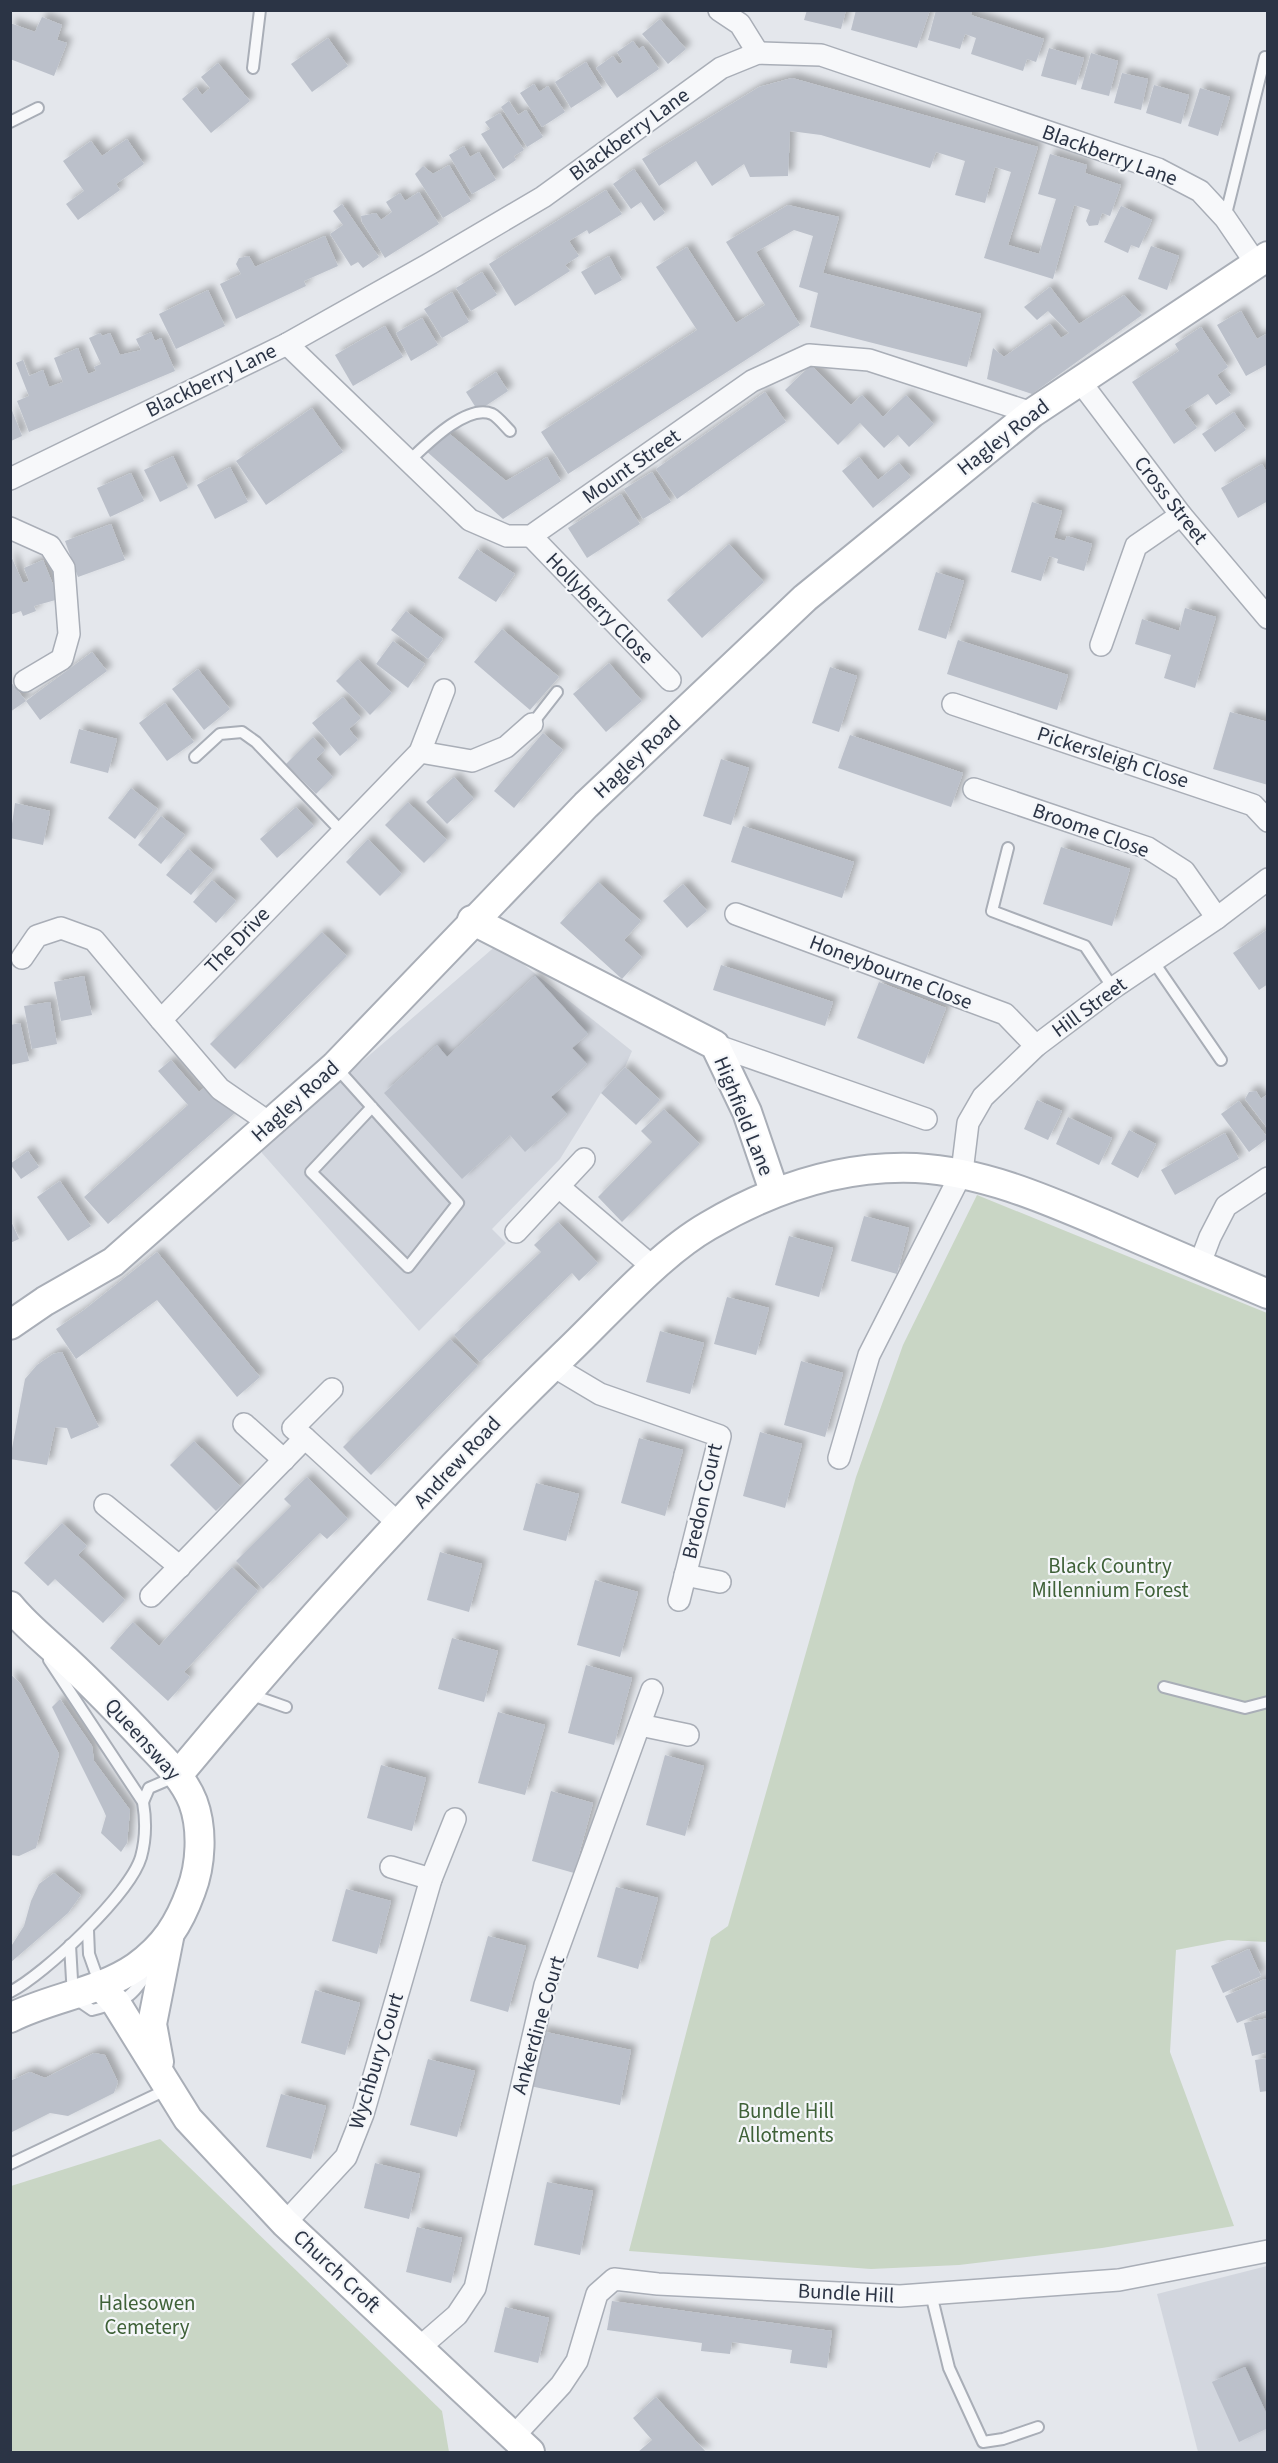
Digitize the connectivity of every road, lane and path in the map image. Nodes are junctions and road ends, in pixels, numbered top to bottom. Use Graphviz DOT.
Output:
graph roads {
  1 [pos="260,10"];
  2 [pos="719,10"];
  3 [pos="758,53"];
  4 [pos="1265,57"];
  5 [pos="253,68"];
  6 [pos="38,108"];
  7 [pos="10,122"];
  8 [pos="1225,218"];
  9 [pos="1262,259"];
  10 [pos="286,344"];
  11 [pos="1079,380"];
  12 [pos="1032,413"];
  13 [pos="510,430"];
  14 [pos="409,460"];
  15 [pos="10,479"];
  16 [pos="1181,515"];
  17 [pos="10,528"];
  18 [pos="531,536"];
  19 [pos="1263,606"];
  20 [pos="1101,645"];
  21 [pos="25,681"];
  22 [pos="670,681"];
  23 [pos="444,690"];
  24 [pos="557,692"];
  25 [pos="952,704"];
  26 [pos="532,724"];
  27 [pos="420,753"];
  28 [pos="195,757"];
  29 [pos="974,789"];
  30 [pos="1268,821"];
  31 [pos="342,832"];
  32 [pos="1008,848"];
  33 [pos="1268,879"];
  34 [pos="736,914"];
  35 [pos="1217,918"];
  36 [pos="472,920"];
  37 [pos="22,958"];
  38 [pos="1153,961"];
  39 [pos="1113,988"];
  40 [pos="161,1020"];
  41 [pos="715,1045"];
  42 [pos="1036,1046"];
  43 [pos="1221,1060"];
  44 [pos="335,1066"];
  45 [pos="372,1107"];
  46 [pos="926,1119"];
  47 [pos="271,1124"];
  48 [pos="584,1159"];
  49 [pos="962,1172"];
  50 [pos="1268,1178"];
  51 [pos="560,1187"];
  52 [pos="774,1191"];
  53 [pos="516,1232"];
  54 [pos="1199,1266"];
  55 [pos="654,1268"];
  56 [pos="1268,1294"];
  57 [pos="45,1301"];
  58 [pos="10,1306"];
  59 [pos="10,1325"];
  60 [pos="554,1366"];
  61 [pos="332,1389"];
  62 [pos="244,1424"];
  63 [pos="305,1438"];
  64 [pos="839,1458"];
  65 [pos="284,1460"];
  66 [pos="105,1504"];
  67 [pos="399,1524"];
  68 [pos="180,1567"];
  69 [pos="685,1575"];
  70 [pos="720,1582"];
  71 [pos="151,1596"];
  72 [pos="679,1600"];
  73 [pos="19,1615"];
  74 [pos="1164,1687"];
  75 [pos="652,1690"];
  76 [pos="246,1693"];
  77 [pos="1268,1702"];
  78 [pos="286,1707"];
  79 [pos="640,1725"];
  80 [pos="688,1735"];
  81 [pos="178,1775"];
  82 [pos="143,1802"];
  83 [pos="455,1819"];
  84 [pos="391,1867"];
  85 [pos="431,1880"];
  86 [pos="88,1930"];
  87 [pos="169,1938"];
  88 [pos="70,1945"];
  89 [pos="10,1992"];
  90 [pos="108,1994"];
  91 [pos="73,1997"];
  92 [pos="10,2018"];
  93 [pos="165,2083"];
  94 [pos="10,2164"];
  95 [pos="285,2223"];
  96 [pos="1268,2251"];
  97 [pos="930,2294"];
  98 [pos="419,2348"];
  99 [pos="1038,2427"];
  100 [pos="525,2448"];
  1 -- 5 [label="lane"];
  2 -- 3 [label="street"];
  3 -- 8 [label="street, Blackberry Lane"];
  3 -- 10 [label="street, Blackberry Lane"];
  4 -- 8 [label="lane"];
  6 -- 7 [label="lane"];
  8 -- 9 [label="street, Blackberry Lane"];
  9 -- 11 [label="street, Hagley Road"];
  10 -- 14 [label="street"];
  10 -- 15 [label="street, Blackberry Lane"];
  11 -- 12 [label="street, Hagley Road"];
  11 -- 16 [label="street, Cross Street"];
  12 -- 18 [label="street, Mount Street"];
  12 -- 36 [label="street, Hagley Road"];
  13 -- 14 [label="lane"];
  14 -- 18 [label="street"];
  16 -- 19 [label="street, Cross Street"];
  16 -- 20 [label="street"];
  17 -- 21 [label="street"];
  18 -- 22 [label="street, Hollyberry Close"];
  23 -- 27 [label="street, The Drive"];
  24 -- 26 [label="lane"];
  25 -- 30 [label="street, Pickersleigh Close"];
  26 -- 27 [label="street"];
  27 -- 31 [label="street, The Drive"];
  28 -- 31 [label="lane"];
  29 -- 35 [label="street, Broome Close"];
  31 -- 40 [label="street, The Drive"];
  32 -- 39 [label="lane"];
  33 -- 35 [label="street, Hill Street"];
  34 -- 42 [label="street, Honeybourne Close"];
  35 -- 38 [label="street, Hill Street"];
  36 -- 41 [label="street, Highfield Lane"];
  36 -- 44 [label="street, Hagley Road"];
  37 -- 40 [label="street"];
  38 -- 39 [label="street, Hill Street"];
  38 -- 43 [label="lane"];
  39 -- 42 [label="street, Hill Street"];
  40 -- 47 [label="street"];
  41 -- 46 [label="street"];
  41 -- 52 [label="street, Highfield Lane"];
  42 -- 49 [label="street, Hill Street"];
  44 -- 45 [label="lane"];
  44 -- 47 [label="street, Hagley Road"];
  45 -- 45 [label="lane"];
  47 -- 57 [label="street, Hagley Road"];
  48 -- 51 [label="street"];
  49 -- 52 [label="street, Highfield Lane"];
  49 -- 54 [label="street, Highfield Lane"];
  49 -- 64 [label="street, Hill Street"];
  50 -- 54 [label="street"];
  51 -- 53 [label="street"];
  51 -- 55 [label="street"];
  52 -- 55 [label="street, Andrew Road"];
  54 -- 56 [label="street, Highfield Lane"];
  55 -- 60 [label="street, Andrew Road"];
  57 -- 58 [label="street, Hagley Road"];
  57 -- 59 [label="street, Hagley Road"];
  60 -- 67 [label="street, Andrew Road"];
  60 -- 69 [label="street, Bredon Court"];
  61 -- 63 [label="street"];
  62 -- 65 [label="street"];
  63 -- 65 [label="street"];
  63 -- 67 [label="street"];
  65 -- 68 [label="street"];
  66 -- 68 [label="street"];
  67 -- 76 [label="street, Andrew Road"];
  68 -- 71 [label="street"];
  69 -- 70 [label="street"];
  69 -- 72 [label="street, Bredon Court"];
  73 -- 81 [label="street, Queensway"];
  73 -- 82 [label="lane"];
  74 -- 77 [label="lane"];
  75 -- 79 [label="street, Ankerdine Court"];
  76 -- 78 [label="lane"];
  76 -- 81 [label="street, Andrew Road"];
  79 -- 80 [label="street"];
  79 -- 98 [label="street, Ankerdine Court"];
  81 -- 82 [label="lane"];
  81 -- 87 [label="street, Queensway"];
  82 -- 86 [label="lane"];
  83 -- 85 [label="street, Wychbury Court"];
  84 -- 85 [label="street"];
  85 -- 95 [label="street, Wychbury Court"];
  86 -- 88 [label="lane"];
  86 -- 90 [label="lane"];
  87 -- 90 [label="street, Queensway"];
  87 -- 93 [label="street, Church Croft"];
  88 -- 89 [label="lane"];
  88 -- 91 [label="lane"];
  90 -- 91 [label="street, Queensway"];
  90 -- 93 [label="street, Church Croft"];
  91 -- 92 [label="street, Queensway"];
  93 -- 94 [label="lane"];
  93 -- 95 [label="street, Church Croft"];
  95 -- 98 [label="street, Church Croft"];
  96 -- 97 [label="street, Bundle Hill"];
  97 -- 99 [label="lane"];
  97 -- 100 [label="street, Bundle Hill"];
  98 -- 100 [label="street, Church Croft"];
}
